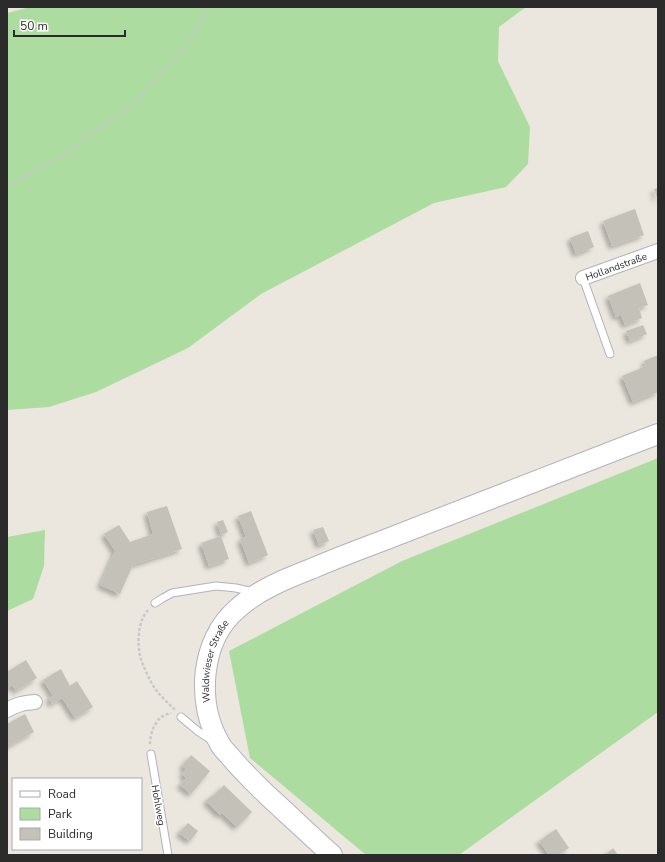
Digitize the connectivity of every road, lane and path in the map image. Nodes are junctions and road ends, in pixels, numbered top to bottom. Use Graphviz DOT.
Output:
graph roads {
  1 [pos="208,7"];
  2 [pos="7,186"];
  3 [pos="658,251"];
  4 [pos="583,278"];
  5 [pos="610,354"];
  6 [pos="658,434"];
  7 [pos="257,593"];
  8 [pos="156,603"];
  9 [pos="35,702"];
  10 [pos="7,710"];
  11 [pos="179,715"];
  12 [pos="220,745"];
  13 [pos="150,754"];
  14 [pos="168,855"];
  15 [pos="332,855"];
  1 -- 2 [label="path"];
  3 -- 4 [label="street, Hollandstraße"];
  4 -- 5 [label="lane, Hollandstraße"];
  6 -- 7 [label="main road, Waldwieser Straße"];
  7 -- 8 [label="lane"];
  7 -- 12 [label="main road, Waldwieser Straße"];
  8 -- 11 [label="path"];
  9 -- 10 [label="street"];
  11 -- 12 [label="lane"];
  11 -- 13 [label="path"];
  12 -- 15 [label="main road, Waldwieser Straße"];
  13 -- 14 [label="lane, Hohlweg"];
}
